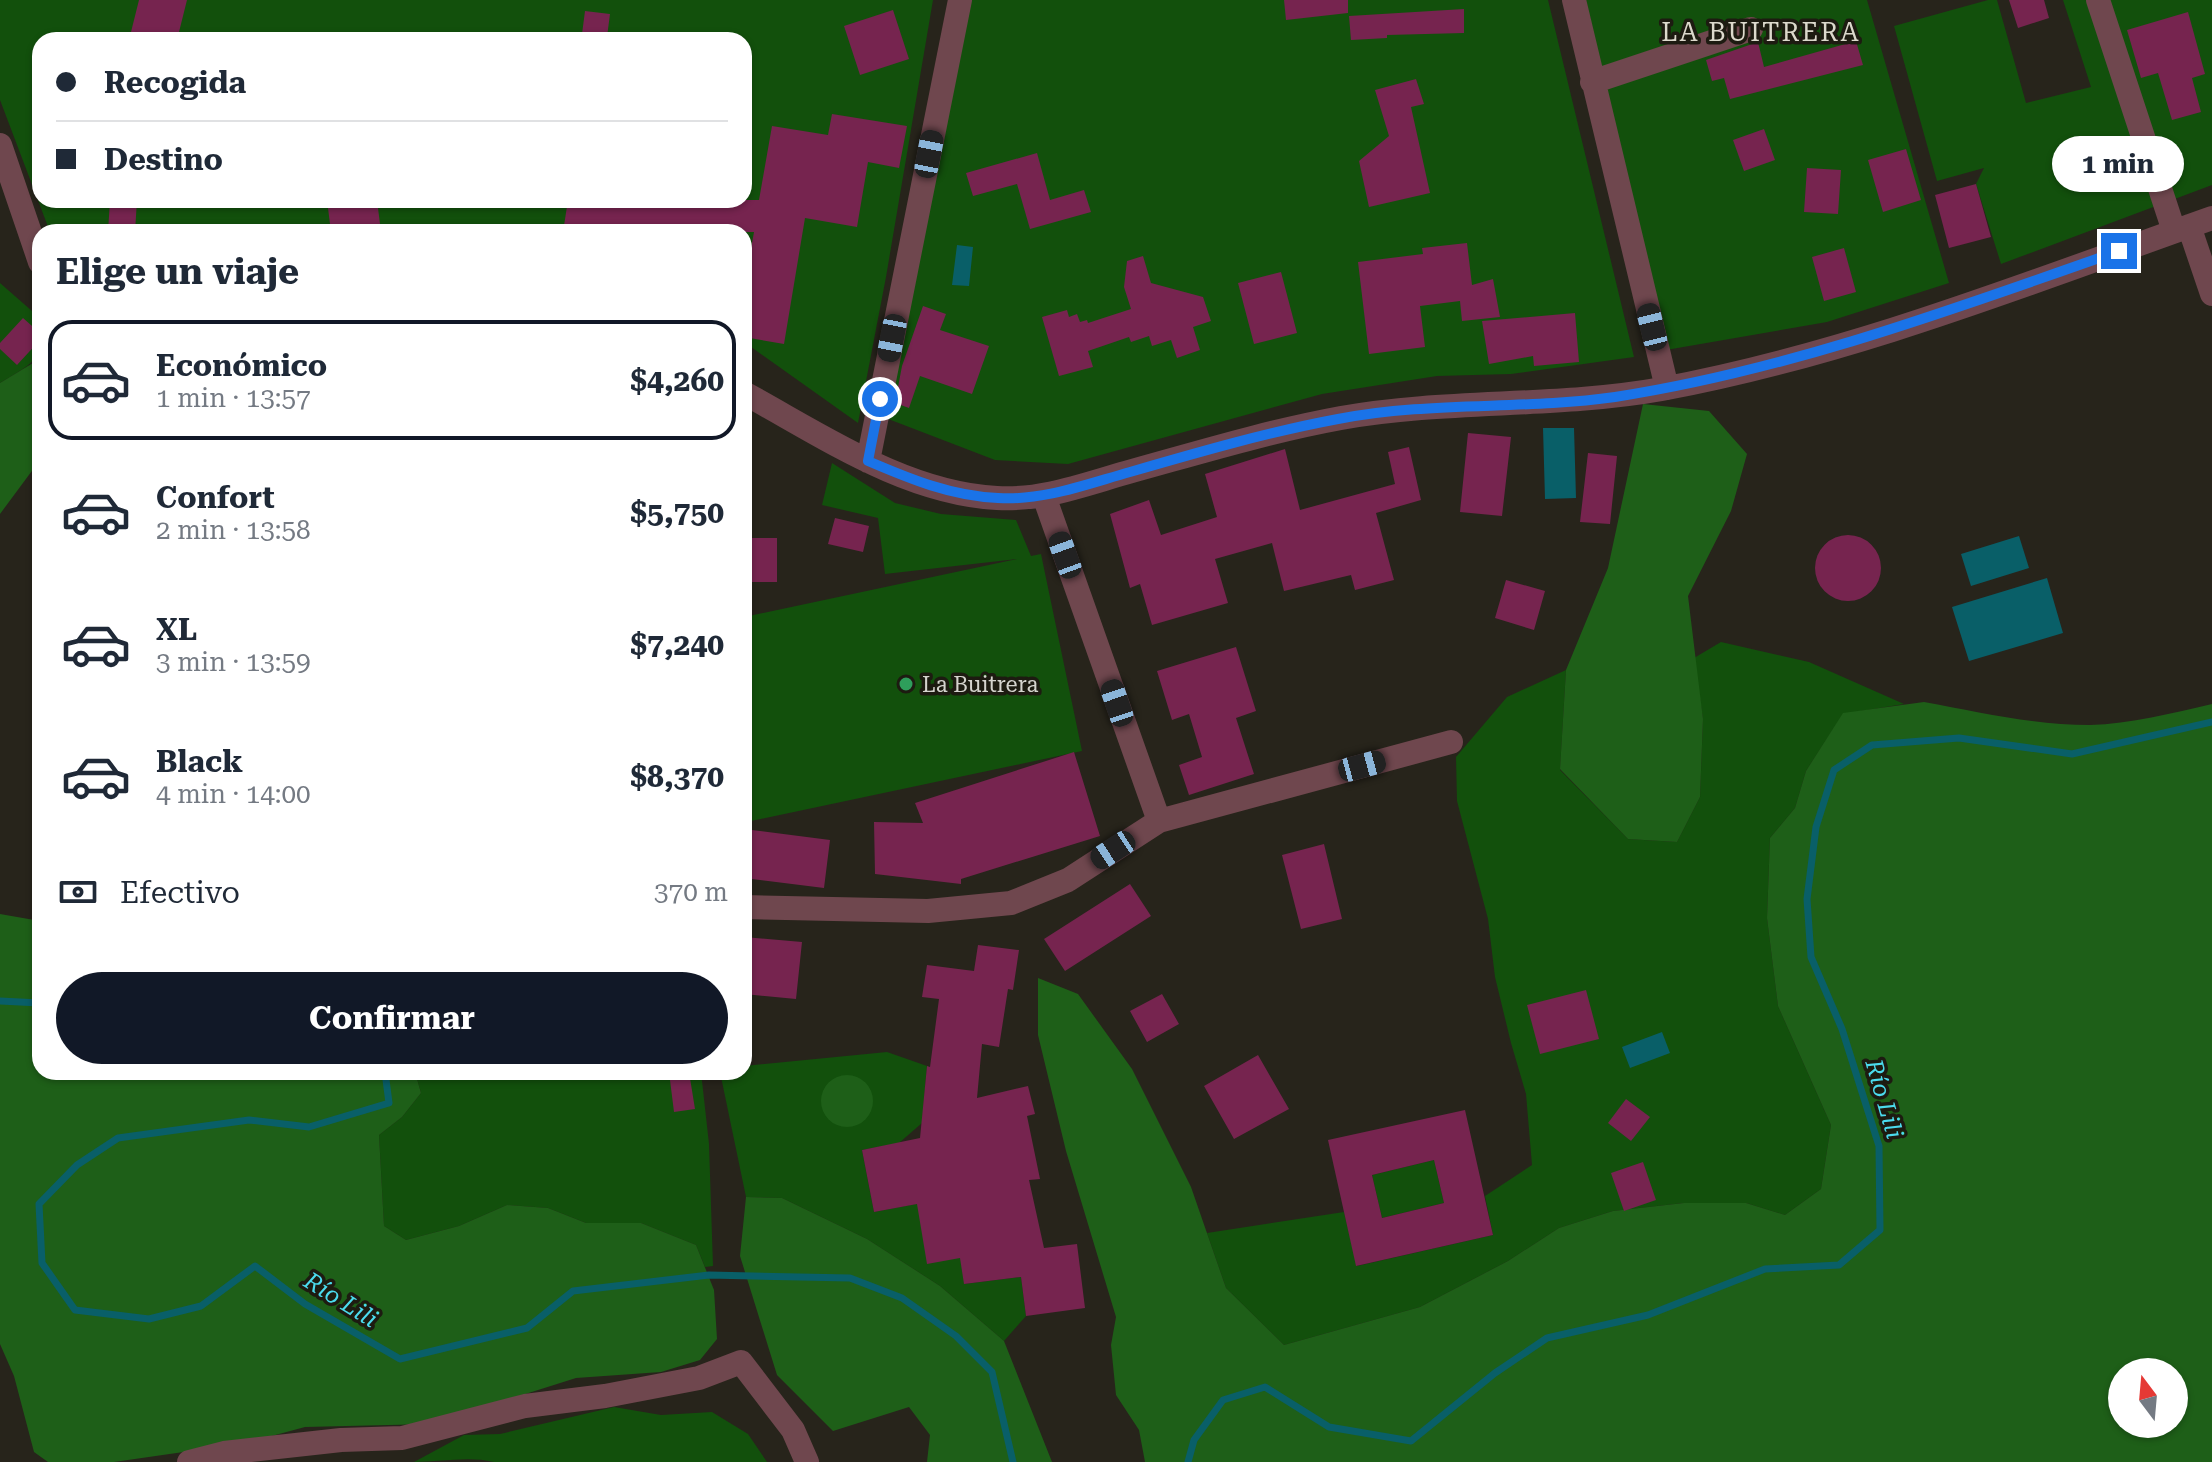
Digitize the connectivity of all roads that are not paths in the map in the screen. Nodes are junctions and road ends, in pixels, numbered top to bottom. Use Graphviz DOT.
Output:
graph roads {
  1 [pos="960,0"];
  2 [pos="1574,0"];
  3 [pos="2098,0"];
  4 [pos="1751,29"];
  5 [pos="1592,82"];
  6 [pos="0,145"];
  7 [pos="0,197"];
  8 [pos="2212,218"];
  9 [pos="2181,229"];
  10 [pos="32,242"];
  11 [pos="32,246"];
  12 [pos="2212,294"];
  13 [pos="1667,388"];
  14 [pos="752,397"];
  15 [pos="868,461"];
  16 [pos="1044,496"];
  17 [pos="1451,742"];
  18 [pos="1159,821"];
  19 [pos="752,907"];
  20 [pos="189,1462"];
  21 [pos="807,1462"];
  1 -- 15 [label="street"];
  2 -- 5 [label="street"];
  3 -- 9 [label="street"];
  4 -- 5 [label="street"];
  5 -- 13 [label="street"];
  6 -- 10 [label="street"];
  7 -- 11 [label="street"];
  8 -- 9 [label="street"];
  9 -- 12 [label="street"];
  9 -- 13 [label="street"];
  13 -- 16 [label="street"];
  14 -- 15 [label="street"];
  15 -- 16 [label="street"];
  16 -- 18 [label="street"];
  17 -- 18 [label="street"];
  18 -- 19 [label="street"];
  20 -- 21 [label="street"];
}
